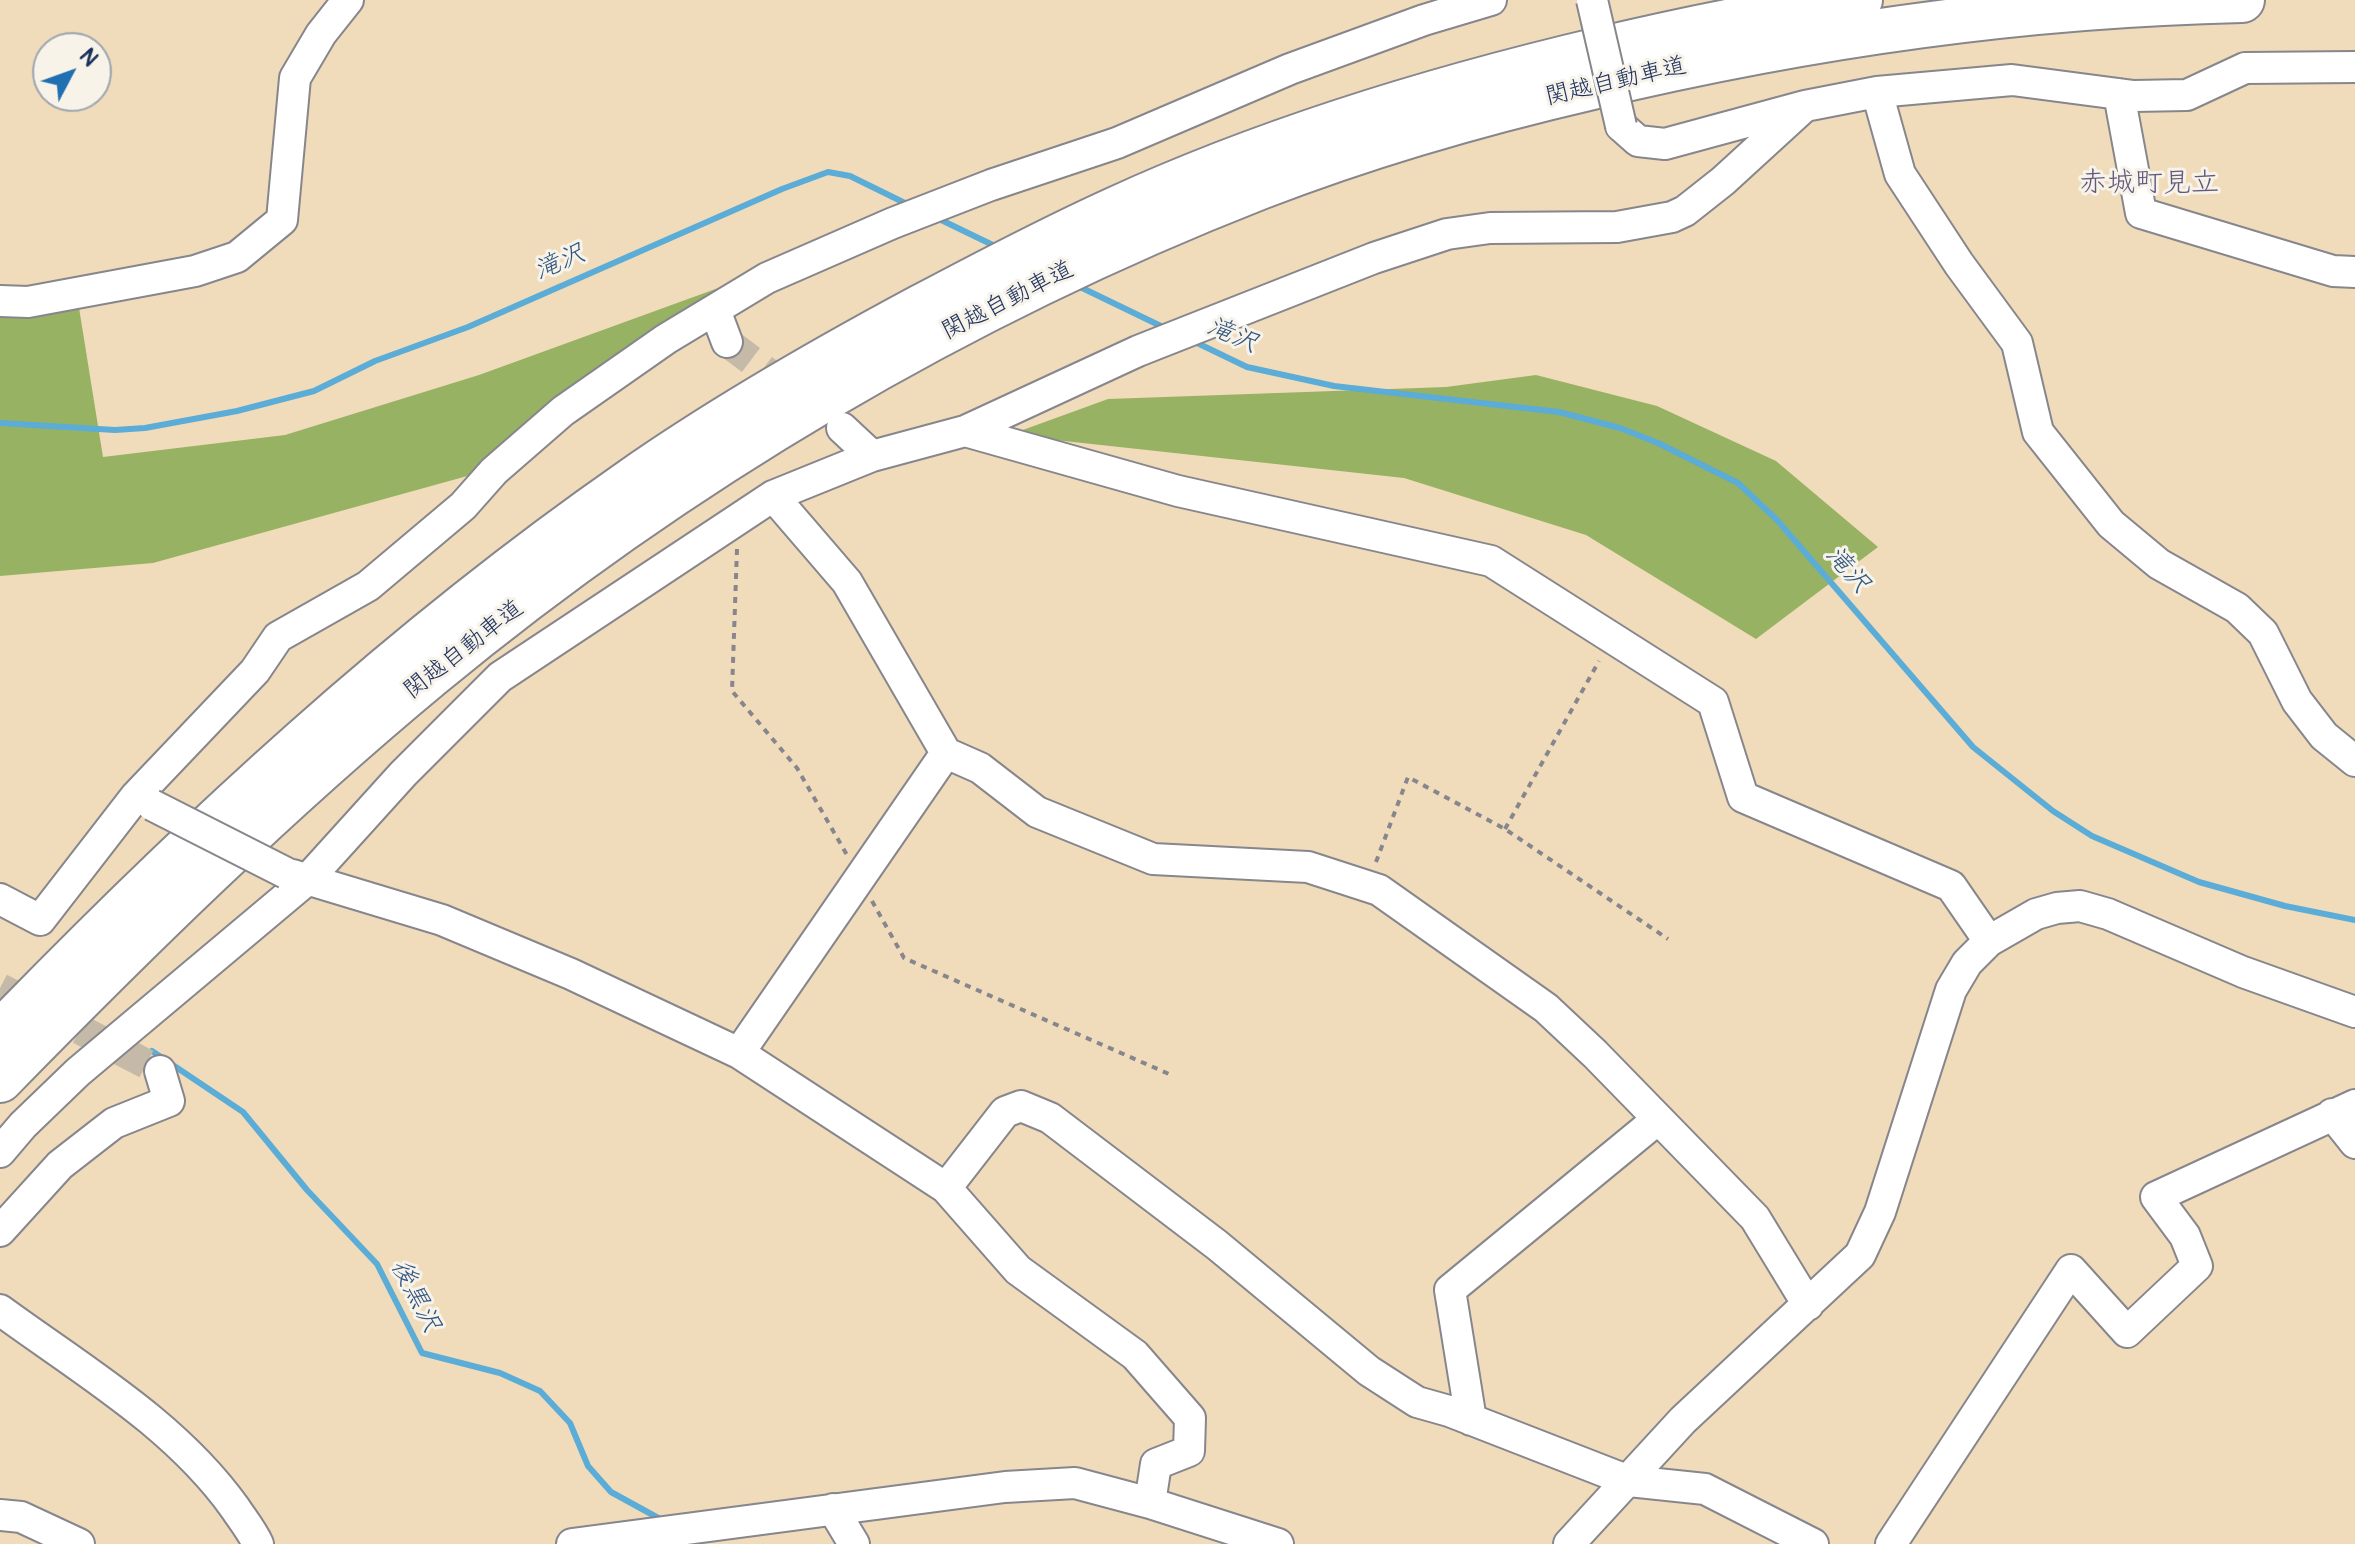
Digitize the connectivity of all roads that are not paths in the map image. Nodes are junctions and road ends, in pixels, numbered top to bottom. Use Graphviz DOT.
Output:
graph roads {
  1 [pos="348,0"];
  2 [pos="1491,0"];
  3 [pos="1592,0"];
  4 [pos="1860,0"];
  5 [pos="2242,0"];
  6 [pos="2355,67"];
  7 [pos="1877,92"];
  8 [pos="2119,94"];
  9 [pos="1805,106"];
  10 [pos="2355,272"];
  11 [pos="0,301"];
  12 [pos="715,310"];
  13 [pos="727,342"];
  14 [pos="842,428"];
  15 [pos="965,431"];
  16 [pos="872,456"];
  17 [pos="773,496"];
  18 [pos="946,753"];
  19 [pos="2355,761"];
  20 [pos="144,800"];
  21 [pos="297,876"];
  22 [pos="0,899"];
  23 [pos="1989,941"];
  24 [pos="2355,1012"];
  25 [pos="0,1033"];
  26 [pos="739,1053"];
  27 [pos="160,1071"];
  28 [pos="0,1080"];
  29 [pos="2343,1109"];
  30 [pos="1658,1119"];
  31 [pos="2355,1143"];
  32 [pos="0,1152"];
  33 [pos="946,1188"];
  34 [pos="0,1231"];
  35 [pos="1808,1305"];
  36 [pos="0,1310"];
  37 [pos="1471,1420"];
  38 [pos="1629,1481"];
  39 [pos="1150,1503"];
  40 [pos="833,1509"];
  41 [pos="0,1515"];
  42 [pos="79,1544"];
  43 [pos="258,1544"];
  44 [pos="572,1544"];
  45 [pos="854,1544"];
  46 [pos="1278,1544"];
  47 [pos="1569,1544"];
  48 [pos="1813,1544"];
  49 [pos="1891,1544"];
  1 -- 11 [label="street"];
  2 -- 12 [label="street"];
  3 -- 9 [label="street, bridge"];
  4 -- 25 [label="highway, 関越自動車道"];
  5 -- 28 [label="highway, 関越自動車道"];
  6 -- 8 [label="street"];
  7 -- 8 [label="street"];
  7 -- 9 [label="street"];
  7 -- 19 [label="street"];
  8 -- 10 [label="street"];
  9 -- 15 [label="street"];
  12 -- 13 [label="street"];
  12 -- 20 [label="street"];
  14 -- 16 [label="street"];
  15 -- 16 [label="street"];
  15 -- 23 [label="street"];
  16 -- 17 [label="street"];
  17 -- 18 [label="street"];
  17 -- 21 [label="street"];
  18 -- 26 [label="street"];
  18 -- 30 [label="street"];
  20 -- 21 [label="street, bridge"];
  20 -- 22 [label="street"];
  21 -- 26 [label="street"];
  21 -- 32 [label="street"];
  23 -- 24 [label="street"];
  23 -- 35 [label="street"];
  26 -- 33 [label="street"];
  27 -- 34 [label="street"];
  29 -- 31 [label="street"];
  29 -- 49 [label="street"];
  30 -- 35 [label="street"];
  30 -- 37 [label="street"];
  33 -- 37 [label="street"];
  33 -- 39 [label="street"];
  35 -- 38 [label="street"];
  36 -- 43 [label="street"];
  37 -- 38 [label="street"];
  38 -- 47 [label="street"];
  38 -- 48 [label="street"];
  39 -- 40 [label="street"];
  39 -- 46 [label="street"];
  40 -- 44 [label="street"];
  40 -- 45 [label="street"];
  41 -- 42 [label="street"];
}
